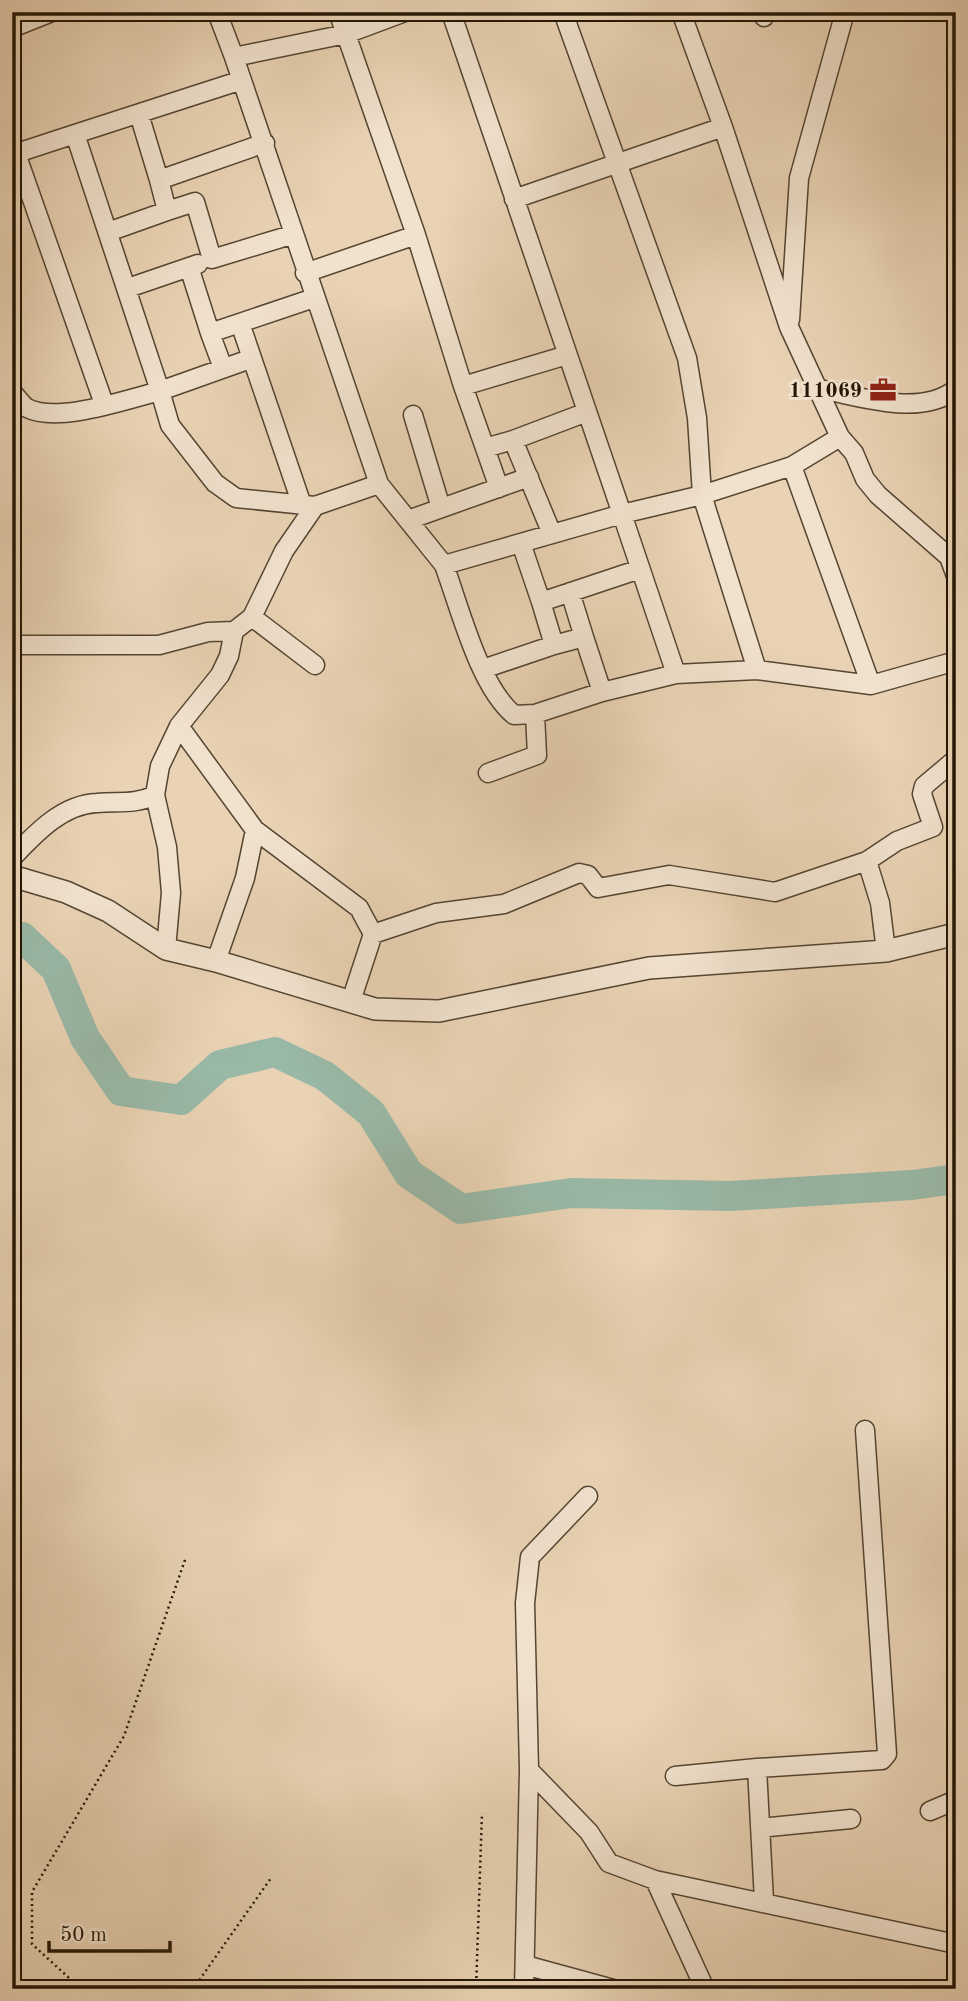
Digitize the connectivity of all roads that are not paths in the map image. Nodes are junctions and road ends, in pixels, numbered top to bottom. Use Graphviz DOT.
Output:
graph roads {
  1 [pos="52,12"];
  2 [pos="216,12"];
  3 [pos="338,12"];
  4 [pos="405,12"];
  5 [pos="451,12"];
  6 [pos="563,12"];
  7 [pos="681,12"];
  8 [pos="845,12"];
  9 [pos="12,28"];
  10 [pos="346,34"];
  11 [pos="234,57"];
  12 [pos="242,80"];
  13 [pos="139,114"];
  14 [pos="723,127"];
  15 [pos="75,134"];
  16 [pos="264,143"];
  17 [pos="14,151"];
  18 [pos="618,163"];
  19 [pos="185,170"];
  20 [pos="159,180"];
  21 [pos="514,199"];
  22 [pos="195,202"];
  23 [pos="167,211"];
  24 [pos="108,232"];
  25 [pos="292,234"];
  26 [pos="416,235"];
  27 [pos="212,260"];
  28 [pos="190,267"];
  29 [pos="305,273"];
  30 [pos="128,289"];
  31 [pos="314,298"];
  32 [pos="240,323"];
  33 [pos="789,327"];
  34 [pos="210,333"];
  35 [pos="567,355"];
  36 [pos="250,359"];
  37 [pos="223,368"];
  38 [pos="463,386"];
  39 [pos="820,389"];
  40 [pos="956,389"];
  41 [pos="160,391"];
  42 [pos="12,392"];
  43 [pos="104,404"];
  44 [pos="587,412"];
  45 [pos="413,415"];
  46 [pos="840,437"];
  47 [pos="513,440"];
  48 [pos="485,448"];
  49 [pos="792,466"];
  50 [pos="529,477"];
  51 [pos="379,484"];
  52 [pos="499,488"];
  53 [pos="702,495"];
  54 [pos="309,505"];
  55 [pos="441,508"];
  56 [pos="622,514"];
  57 [pos="408,520"];
  58 [pos="552,534"];
  59 [pos="521,543"];
  60 [pos="444,565"];
  61 [pos="640,569"];
  62 [pos="956,576"];
  63 [pos="570,592"];
  64 [pos="541,602"];
  65 [pos="252,617"];
  66 [pos="234,631"];
  67 [pos="584,637"];
  68 [pos="12,645"];
  69 [pos="554,645"];
  70 [pos="956,661"];
  71 [pos="316,665"];
  72 [pos="483,669"];
  73 [pos="757,670"];
  74 [pos="676,674"];
  75 [pos="871,685"];
  76 [pos="602,692"];
  77 [pos="535,714"];
  78 [pos="179,726"];
  79 [pos="956,759"];
  80 [pos="488,773"];
  81 [pos="155,795"];
  82 [pos="255,830"];
  83 [pos="12,858"];
  84 [pos="867,861"];
  85 [pos="12,876"];
  86 [pos="373,934"];
  87 [pos="956,934"];
  88 [pos="166,949"];
  89 [pos="886,951"];
  90 [pos="216,961"];
  91 [pos="351,1001"];
  92 [pos="865,1430"];
  93 [pos="589,1496"];
  94 [pos="757,1768"];
  95 [pos="529,1770"];
  96 [pos="676,1776"];
  97 [pos="956,1801"];
  98 [pos="930,1811"];
  99 [pos="851,1818"];
  100 [pos="760,1828"];
  101 [pos="655,1880"];
  102 [pos="764,1901"];
  103 [pos="956,1944"];
  104 [pos="525,1965"];
  105 [pos="524,1989"];
  106 [pos="614,1989"];
  107 [pos="705,1989"];
  1 -- 9 [label="street"];
  2 -- 11 [label="street"];
  3 -- 10 [label="street"];
  4 -- 10 [label="street"];
  5 -- 21 [label="street"];
  6 -- 18 [label="street"];
  7 -- 14 [label="street"];
  8 -- 33 [label="street"];
  10 -- 11 [label="street"];
  10 -- 26 [label="street"];
  11 -- 12 [label="street"];
  12 -- 13 [label="street"];
  12 -- 16 [label="street"];
  13 -- 15 [label="street"];
  13 -- 20 [label="street"];
  14 -- 18 [label="street"];
  14 -- 33 [label="street"];
  15 -- 17 [label="street"];
  15 -- 24 [label="street"];
  16 -- 19 [label="street"];
  16 -- 25 [label="street"];
  17 -- 43 [label="street"];
  18 -- 21 [label="street"];
  18 -- 53 [label="street"];
  19 -- 20 [label="street"];
  19 -- 22 [label="street"];
  20 -- 23 [label="street"];
  21 -- 35 [label="street"];
  22 -- 23 [label="street"];
  22 -- 27 [label="street"];
  23 -- 24 [label="street"];
  24 -- 30 [label="street"];
  25 -- 27 [label="street"];
  25 -- 29 [label="street"];
  26 -- 29 [label="street"];
  26 -- 38 [label="street"];
  27 -- 28 [label="street"];
  28 -- 30 [label="street"];
  28 -- 34 [label="street"];
  29 -- 31 [label="street"];
  30 -- 41 [label="street"];
  31 -- 32 [label="street"];
  31 -- 51 [label="street"];
  32 -- 34 [label="street"];
  32 -- 36 [label="street"];
  33 -- 39 [label="street"];
  34 -- 37 [label="street"];
  35 -- 38 [label="street"];
  35 -- 44 [label="street"];
  36 -- 37 [label="street"];
  36 -- 54 [label="street"];
  37 -- 41 [label="street"];
  38 -- 48 [label="street"];
  39 -- 40 [label="street"];
  39 -- 46 [label="street"];
  41 -- 43 [label="street"];
  41 -- 54 [label="street"];
  42 -- 43 [label="street"];
  44 -- 47 [label="street"];
  44 -- 56 [label="street"];
  45 -- 55 [label="street"];
  46 -- 49 [label="street"];
  46 -- 62 [label="street"];
  47 -- 48 [label="street"];
  47 -- 50 [label="street"];
  48 -- 52 [label="street"];
  49 -- 53 [label="street"];
  49 -- 75 [label="street"];
  50 -- 52 [label="street"];
  50 -- 58 [label="street"];
  51 -- 54 [label="street"];
  51 -- 57 [label="street"];
  52 -- 55 [label="street"];
  53 -- 56 [label="street"];
  53 -- 73 [label="street"];
  54 -- 65 [label="street"];
  55 -- 57 [label="street"];
  56 -- 58 [label="street"];
  56 -- 61 [label="street"];
  57 -- 60 [label="street"];
  58 -- 59 [label="street"];
  59 -- 60 [label="street"];
  59 -- 64 [label="street"];
  60 -- 72 [label="street"];
  61 -- 63 [label="street"];
  61 -- 74 [label="street"];
  63 -- 64 [label="street"];
  63 -- 67 [label="street"];
  64 -- 69 [label="street"];
  65 -- 66 [label="street"];
  65 -- 71 [label="street"];
  66 -- 68 [label="street"];
  66 -- 78 [label="street"];
  67 -- 69 [label="street"];
  67 -- 76 [label="street"];
  69 -- 72 [label="street"];
  70 -- 75 [label="street"];
  72 -- 77 [label="street"];
  73 -- 74 [label="street"];
  73 -- 75 [label="street"];
  74 -- 76 [label="street"];
  76 -- 77 [label="street"];
  77 -- 80 [label="street"];
  78 -- 81 [label="street"];
  78 -- 82 [label="street"];
  79 -- 84 [label="street"];
  81 -- 83 [label="street"];
  81 -- 88 [label="street"];
  82 -- 86 [label="street"];
  82 -- 90 [label="street"];
  84 -- 86 [label="street"];
  84 -- 89 [label="street"];
  85 -- 88 [label="street"];
  86 -- 91 [label="street"];
  87 -- 89 [label="street"];
  88 -- 90 [label="street"];
  89 -- 91 [label="street"];
  90 -- 91 [label="street"];
  92 -- 94 [label="street"];
  93 -- 95 [label="street"];
  94 -- 96 [label="street"];
  94 -- 100 [label="street"];
  95 -- 101 [label="street"];
  95 -- 104 [label="street"];
  97 -- 98 [label="street"];
  99 -- 100 [label="street"];
  100 -- 102 [label="street"];
  101 -- 102 [label="street"];
  101 -- 107 [label="street"];
  102 -- 103 [label="street"];
  104 -- 105 [label="street"];
  104 -- 106 [label="street"];
}
